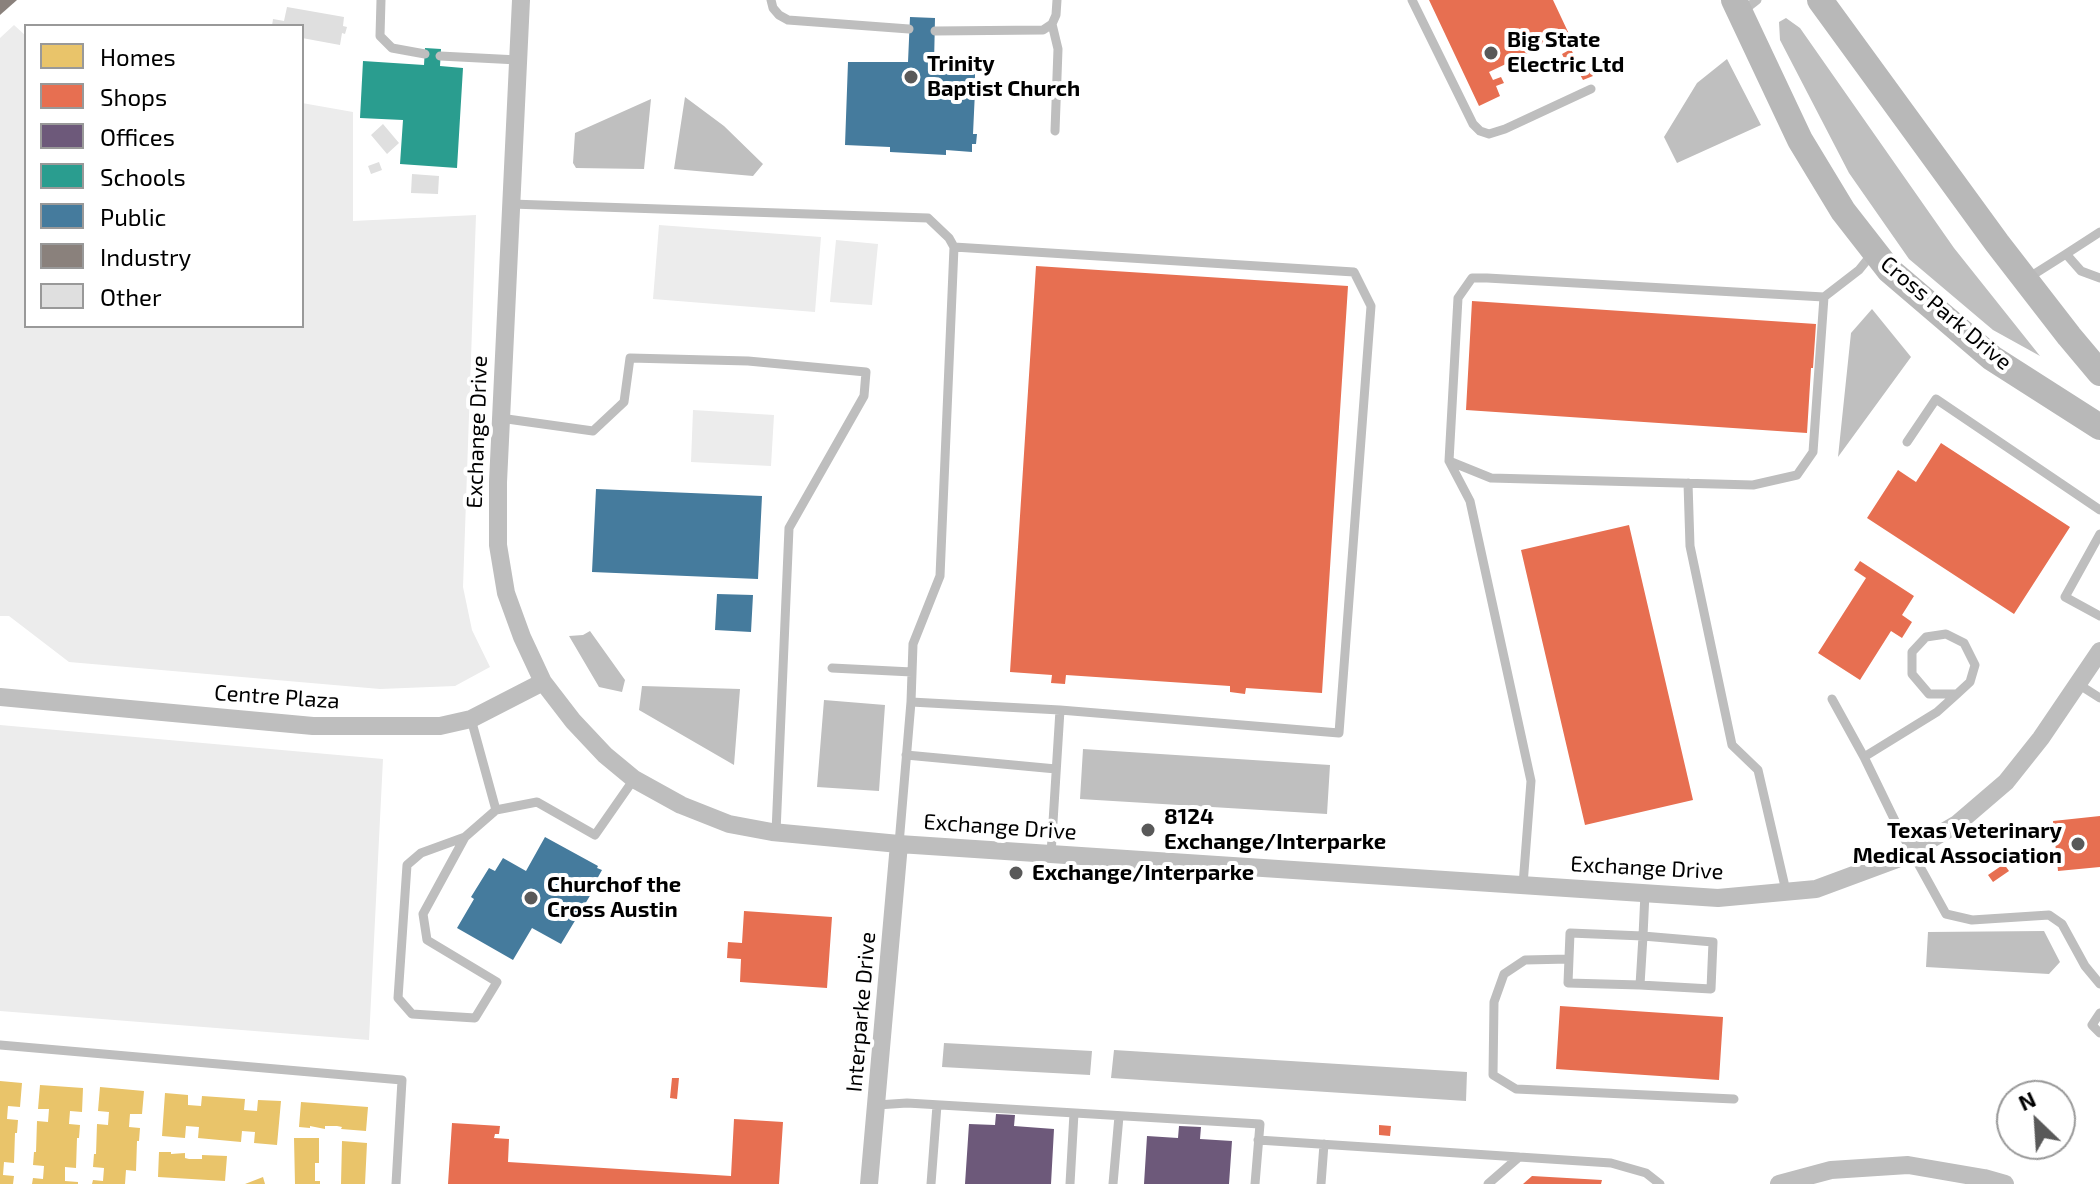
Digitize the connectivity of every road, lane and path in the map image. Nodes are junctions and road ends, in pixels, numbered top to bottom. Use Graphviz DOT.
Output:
graph roads {
  1 [pos="381,0"];
  2 [pos="521,0"];
  3 [pos="771,0"];
  4 [pos="1057,0"];
  5 [pos="1412,0"];
  6 [pos="1820,0"];
  7 [pos="1743,4"];
  8 [pos="1052,24"];
  9 [pos="909,29"];
  10 [pos="935,31"];
  11 [pos="425,54"];
  12 [pos="440,56"];
  13 [pos="518,60"];
  14 [pos="1591,89"];
  15 [pos="1055,131"];
  16 [pos="511,204"];
  17 [pos="2100,232"];
  18 [pos="954,247"];
  19 [pos="1874,251"];
  20 [pos="2066,254"];
  21 [pos="2100,278"];
  22 [pos="2025,280"];
  23 [pos="1824,297"];
  24 [pos="2100,373"];
  25 [pos="500,418"];
  26 [pos="2100,427"];
  27 [pos="1907,442"];
  28 [pos="1449,461"];
  29 [pos="1688,483"];
  30 [pos="2100,510"];
  31 [pos="2100,534"];
  32 [pos="2100,616"];
  33 [pos="2100,651"];
  34 [pos="832,668"];
  35 [pos="912,672"];
  36 [pos="543,682"];
  37 [pos="2078,684"];
  38 [pos="1957,694"];
  39 [pos="0,697"];
  40 [pos="2100,698"];
  41 [pos="1832,699"];
  42 [pos="911,702"];
  43 [pos="1060,710"];
  44 [pos="471,719"];
  45 [pos="906,755"];
  46 [pos="1864,757"];
  47 [pos="1056,769"];
  48 [pos="634,779"];
  49 [pos="496,810"];
  50 [pos="776,832"];
  51 [pos="465,837"];
  52 [pos="899,844"];
  53 [pos="1911,852"];
  54 [pos="1051,854"];
  55 [pos="1523,885"];
  56 [pos="1786,891"];
  57 [pos="1645,893"];
  58 [pos="1643,936"];
  59 [pos="1569,959"];
  60 [pos="2100,984"];
  61 [pos="1640,985"];
  62 [pos="2100,1013"];
  63 [pos="2100,1033"];
  64 [pos="0,1045"];
  65 [pos="1734,1099"];
  66 [pos="877,1105"];
  67 [pos="937,1105"];
  68 [pos="1074,1113"];
  69 [pos="1119,1116"];
  70 [pos="1258,1140"];
  71 [pos="1324,1144"];
  72 [pos="1519,1157"];
  73 [pos="1978,1180"];
  74 [pos="396,1184"];
  75 [pos="869,1184"];
  76 [pos="931,1184"];
  77 [pos="1070,1184"];
  78 [pos="1113,1184"];
  79 [pos="1255,1184"];
  80 [pos="1321,1184"];
  81 [pos="1488,1184"];
  82 [pos="1660,1184"];
  83 [pos="1779,1184"];
  84 [pos="2005,1184"];
  1 -- 11 [label="lane"];
  2 -- 13 [label="street, Exchange Drive"];
  3 -- 9 [label="lane"];
  4 -- 8 [label="lane"];
  5 -- 14 [label="lane"];
  6 -- 22 [label="street"];
  7 -- 19 [label="street, Cross Park Drive"];
  8 -- 10 [label="lane"];
  8 -- 15 [label="lane"];
  12 -- 13 [label="lane"];
  13 -- 16 [label="street, Exchange Drive"];
  16 -- 18 [label="lane"];
  16 -- 25 [label="street, Exchange Drive"];
  17 -- 20 [label="lane"];
  18 -- 35 [label="lane"];
  18 -- 43 [label="lane"];
  19 -- 23 [label="lane"];
  19 -- 26 [label="street, Cross Park Drive"];
  20 -- 21 [label="lane"];
  20 -- 22 [label="lane"];
  22 -- 24 [label="street"];
  23 -- 28 [label="lane"];
  23 -- 29 [label="lane"];
  25 -- 36 [label="street, Exchange Drive"];
  25 -- 50 [label="lane"];
  27 -- 30 [label="lane"];
  28 -- 29 [label="lane"];
  28 -- 55 [label="lane"];
  29 -- 56 [label="lane"];
  31 -- 32 [label="lane"];
  33 -- 37 [label="street, Exchange Drive"];
  34 -- 35 [label="lane"];
  35 -- 42 [label="lane"];
  36 -- 44 [label="street, Centre Plaza"];
  36 -- 48 [label="street, Exchange Drive"];
  37 -- 40 [label="lane"];
  37 -- 53 [label="street, Exchange Drive"];
  38 -- 38 [label="lane"];
  38 -- 46 [label="lane"];
  39 -- 44 [label="street, Centre Plaza"];
  41 -- 46 [label="lane"];
  42 -- 43 [label="lane"];
  42 -- 45 [label="lane"];
  43 -- 47 [label="lane"];
  44 -- 49 [label="lane"];
  45 -- 47 [label="lane"];
  45 -- 52 [label="lane"];
  46 -- 53 [label="lane"];
  47 -- 54 [label="lane"];
  48 -- 49 [label="lane"];
  48 -- 50 [label="street, Exchange Drive"];
  49 -- 51 [label="lane"];
  50 -- 52 [label="street, Exchange Drive"];
  51 -- 51 [label="lane"];
  52 -- 54 [label="street, Exchange Drive"];
  52 -- 66 [label="street, Interparke Drive"];
  53 -- 56 [label="street, Exchange Drive"];
  53 -- 60 [label="lane"];
  54 -- 55 [label="street, Exchange Drive"];
  55 -- 57 [label="street, Exchange Drive"];
  56 -- 57 [label="street, Exchange Drive"];
  57 -- 58 [label="lane"];
  58 -- 59 [label="lane"];
  58 -- 61 [label="lane"];
  58 -- 61 [label="lane"];
  59 -- 61 [label="lane"];
  59 -- 65 [label="lane"];
  62 -- 63 [label="lane"];
  64 -- 74 [label="lane"];
  66 -- 67 [label="lane"];
  66 -- 75 [label="street, Interparke Drive"];
  67 -- 68 [label="lane"];
  67 -- 76 [label="lane"];
  68 -- 69 [label="lane"];
  68 -- 77 [label="lane"];
  69 -- 70 [label="lane"];
  69 -- 78 [label="lane"];
  70 -- 71 [label="lane"];
  70 -- 79 [label="lane"];
  71 -- 72 [label="lane"];
  71 -- 80 [label="lane"];
  72 -- 81 [label="lane"];
  72 -- 82 [label="lane"];
  73 -- 83 [label="street"];
  73 -- 84 [label="street"];
}
